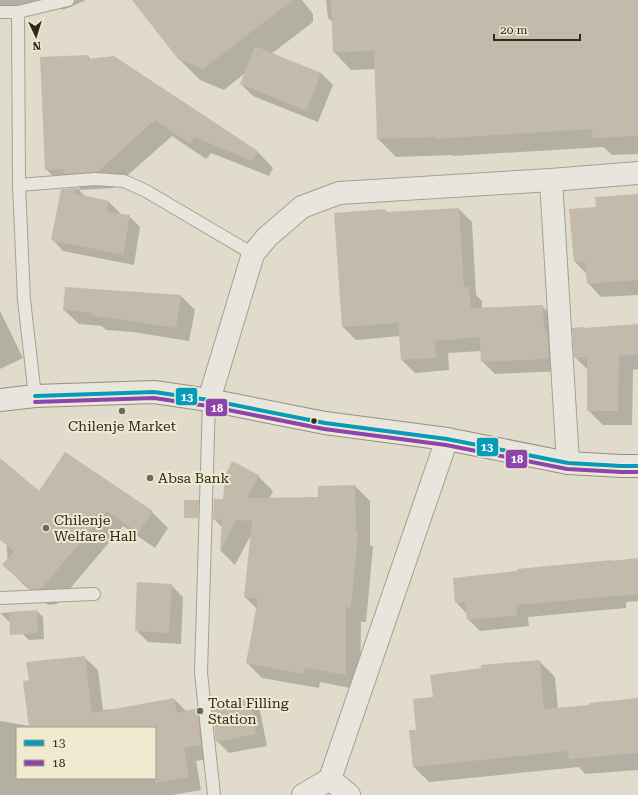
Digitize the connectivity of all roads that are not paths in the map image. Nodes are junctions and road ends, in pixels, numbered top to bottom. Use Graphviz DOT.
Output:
graph roads {
  1 [pos="68,0"];
  2 [pos="0,12"];
  3 [pos="18,12"];
  4 [pos="638,173"];
  5 [pos="551,180"];
  6 [pos="19,185"];
  7 [pos="253,254"];
  8 [pos="35,396"];
  9 [pos="0,400"];
  10 [pos="209,400"];
  11 [pos="447,439"];
  12 [pos="568,463"];
  13 [pos="638,466"];
  14 [pos="94,594"];
  15 [pos="0,598"];
  16 [pos="330,779"];
  17 [pos="214,795"];
  18 [pos="302,795"];
  19 [pos="349,795"];
  1 -- 3 [label="lane"];
  2 -- 3 [label="lane"];
  3 -- 6 [label="lane"];
  4 -- 5 [label="street"];
  5 -- 7 [label="street"];
  5 -- 12 [label="street"];
  6 -- 7 [label="lane"];
  6 -- 8 [label="lane"];
  7 -- 10 [label="street"];
  8 -- 9 [label="street"];
  8 -- 10 [label="street"];
  10 -- 11 [label="street"];
  10 -- 17 [label="lane"];
  11 -- 12 [label="street"];
  11 -- 16 [label="street"];
  12 -- 13 [label="street"];
  14 -- 15 [label="lane"];
  16 -- 18 [label="street"];
  16 -- 19 [label="street"];
}
